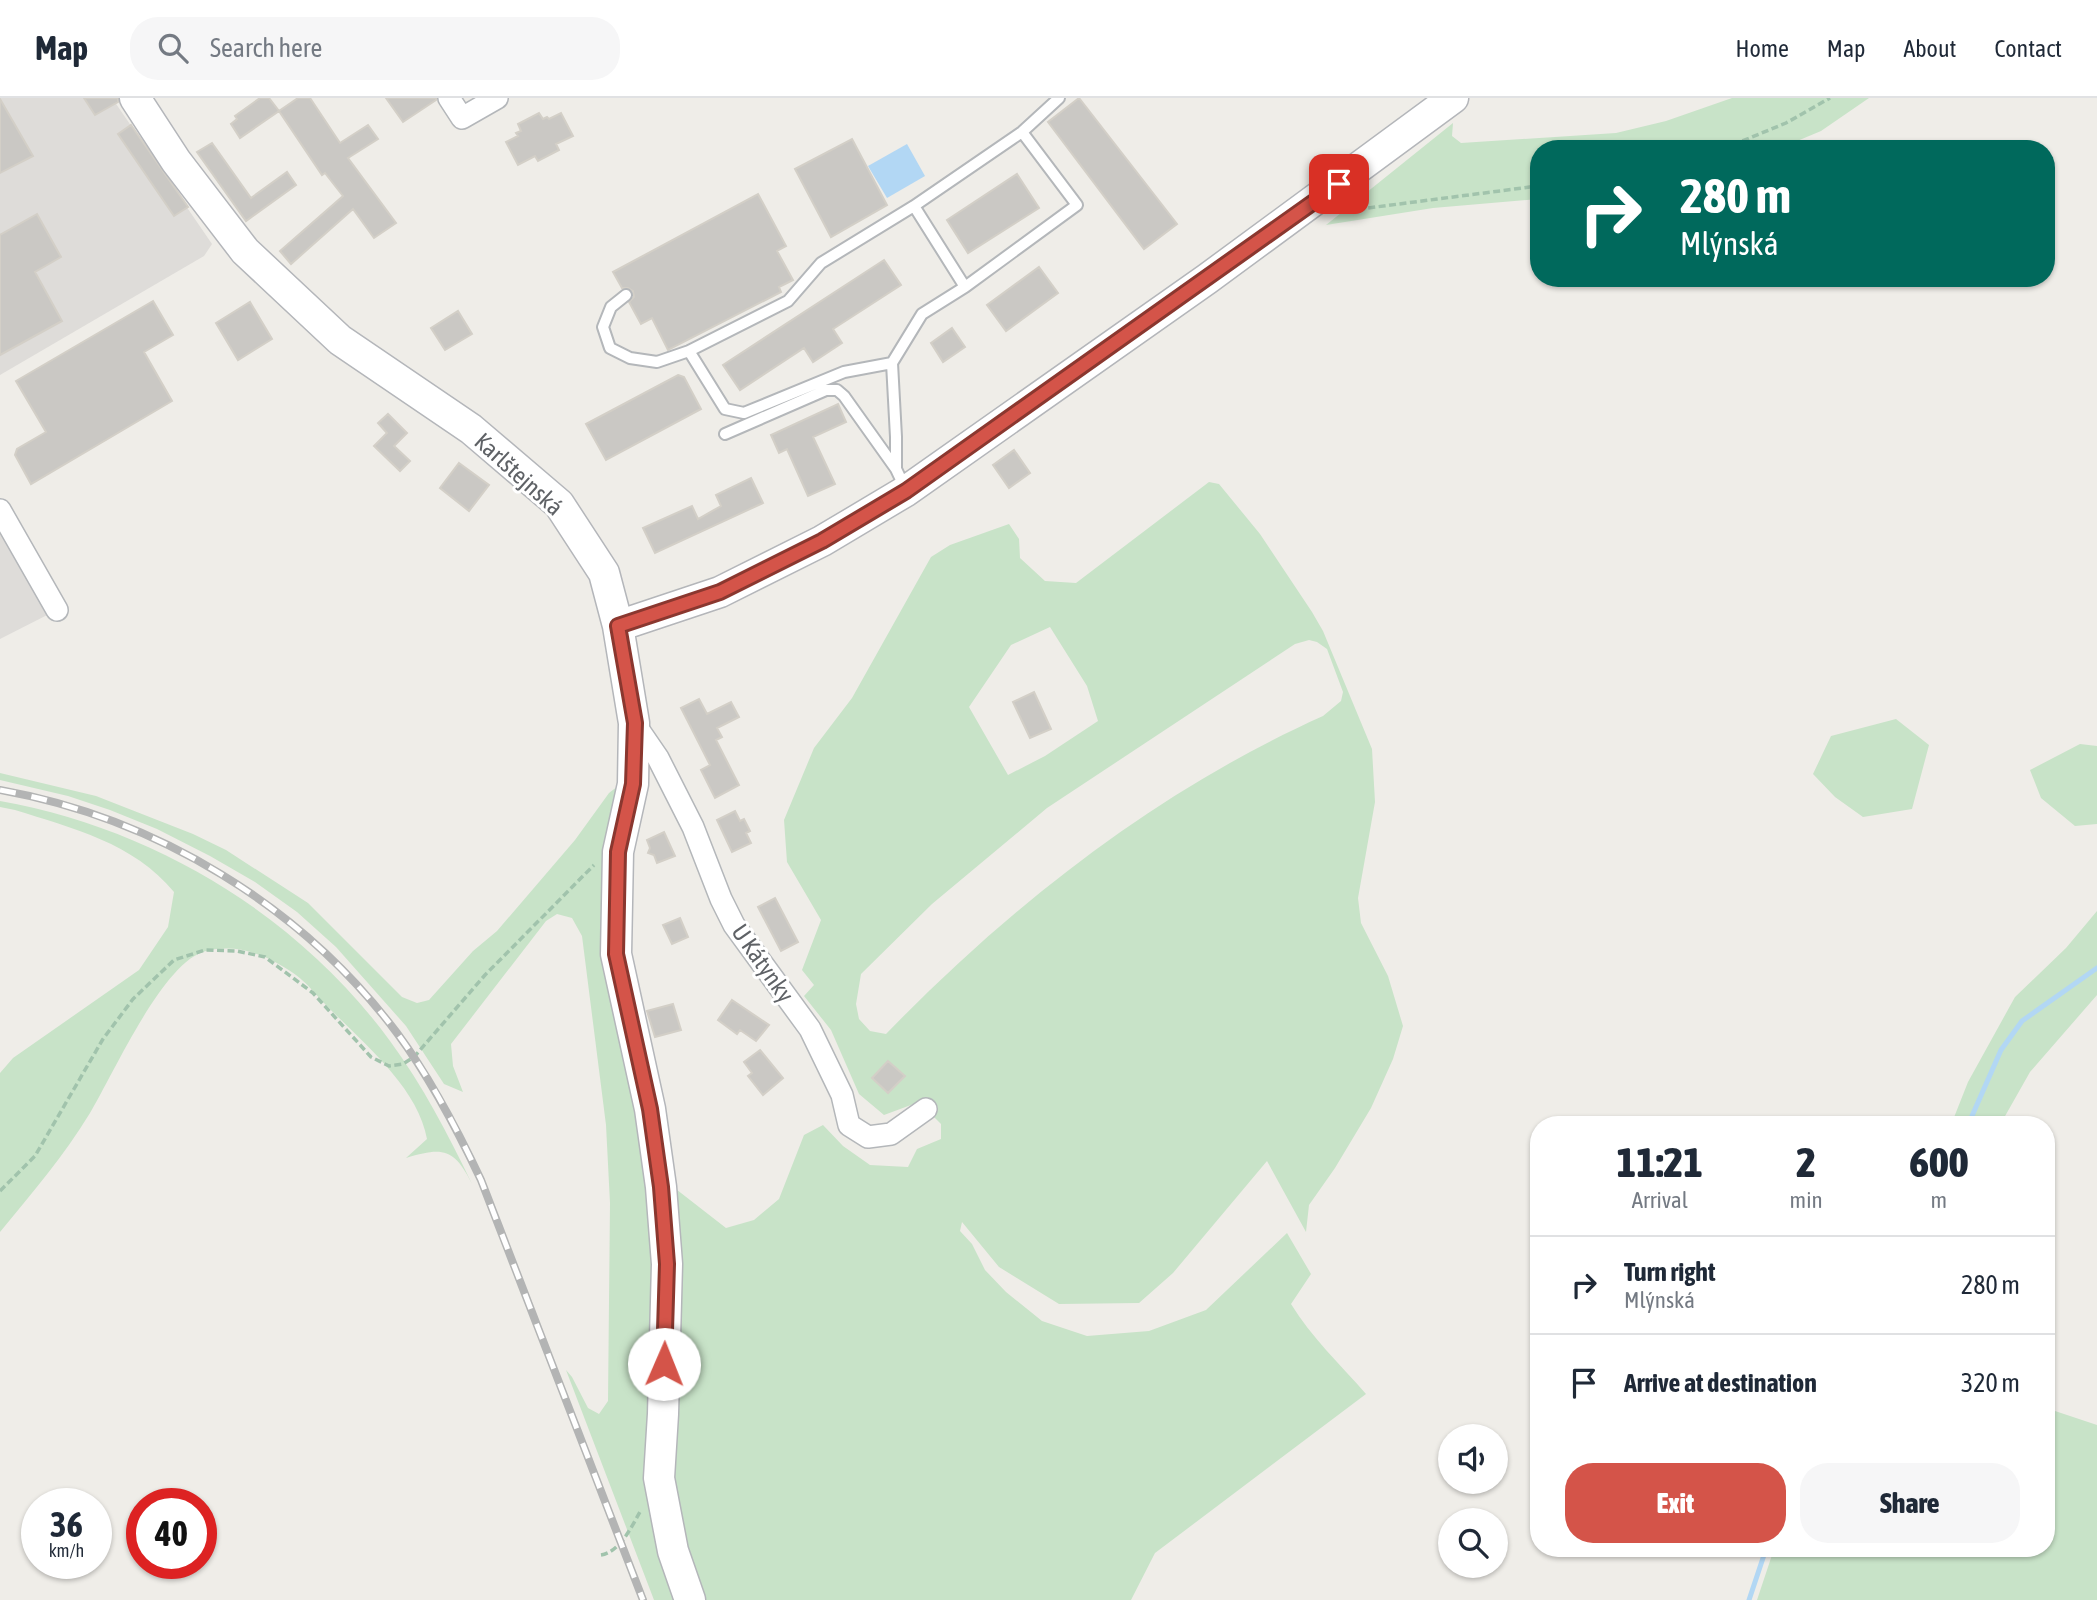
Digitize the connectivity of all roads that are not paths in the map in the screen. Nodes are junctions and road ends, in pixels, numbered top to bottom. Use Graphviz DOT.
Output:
graph roads {
  1 [pos="135,98"];
  2 [pos="449,98"];
  3 [pos="498,98"];
  4 [pos="1059,98"];
  5 [pos="1452,98"];
  6 [pos="1021,132"];
  7 [pos="914,206"];
  8 [pos="965,287"];
  9 [pos="626,295"];
  10 [pos="689,351"];
  11 [pos="892,363"];
  12 [pos="725,435"];
  13 [pos="901,480"];
  14 [pos="0,510"];
  15 [pos="57,610"];
  16 [pos="618,626"];
  17 [pos="635,723"];
  18 [pos="926,1109"];
  19 [pos="690,1600"];
  1 -- 16 [label="main road, Karlštejnská"];
  2 -- 3 [label="street"];
  4 -- 6 [label="lane"];
  5 -- 13 [label="main road"];
  6 -- 7 [label="lane"];
  6 -- 8 [label="lane"];
  7 -- 8 [label="lane"];
  7 -- 10 [label="lane"];
  8 -- 11 [label="lane"];
  9 -- 10 [label="lane"];
  10 -- 11 [label="lane"];
  11 -- 13 [label="lane"];
  12 -- 13 [label="lane"];
  13 -- 16 [label="main road"];
  14 -- 15 [label="street"];
  16 -- 17 [label="main road, Karlštejnská"];
  17 -- 18 [label="street, U Kátynky"];
  17 -- 19 [label="main road, Karlštejnská"];
}
